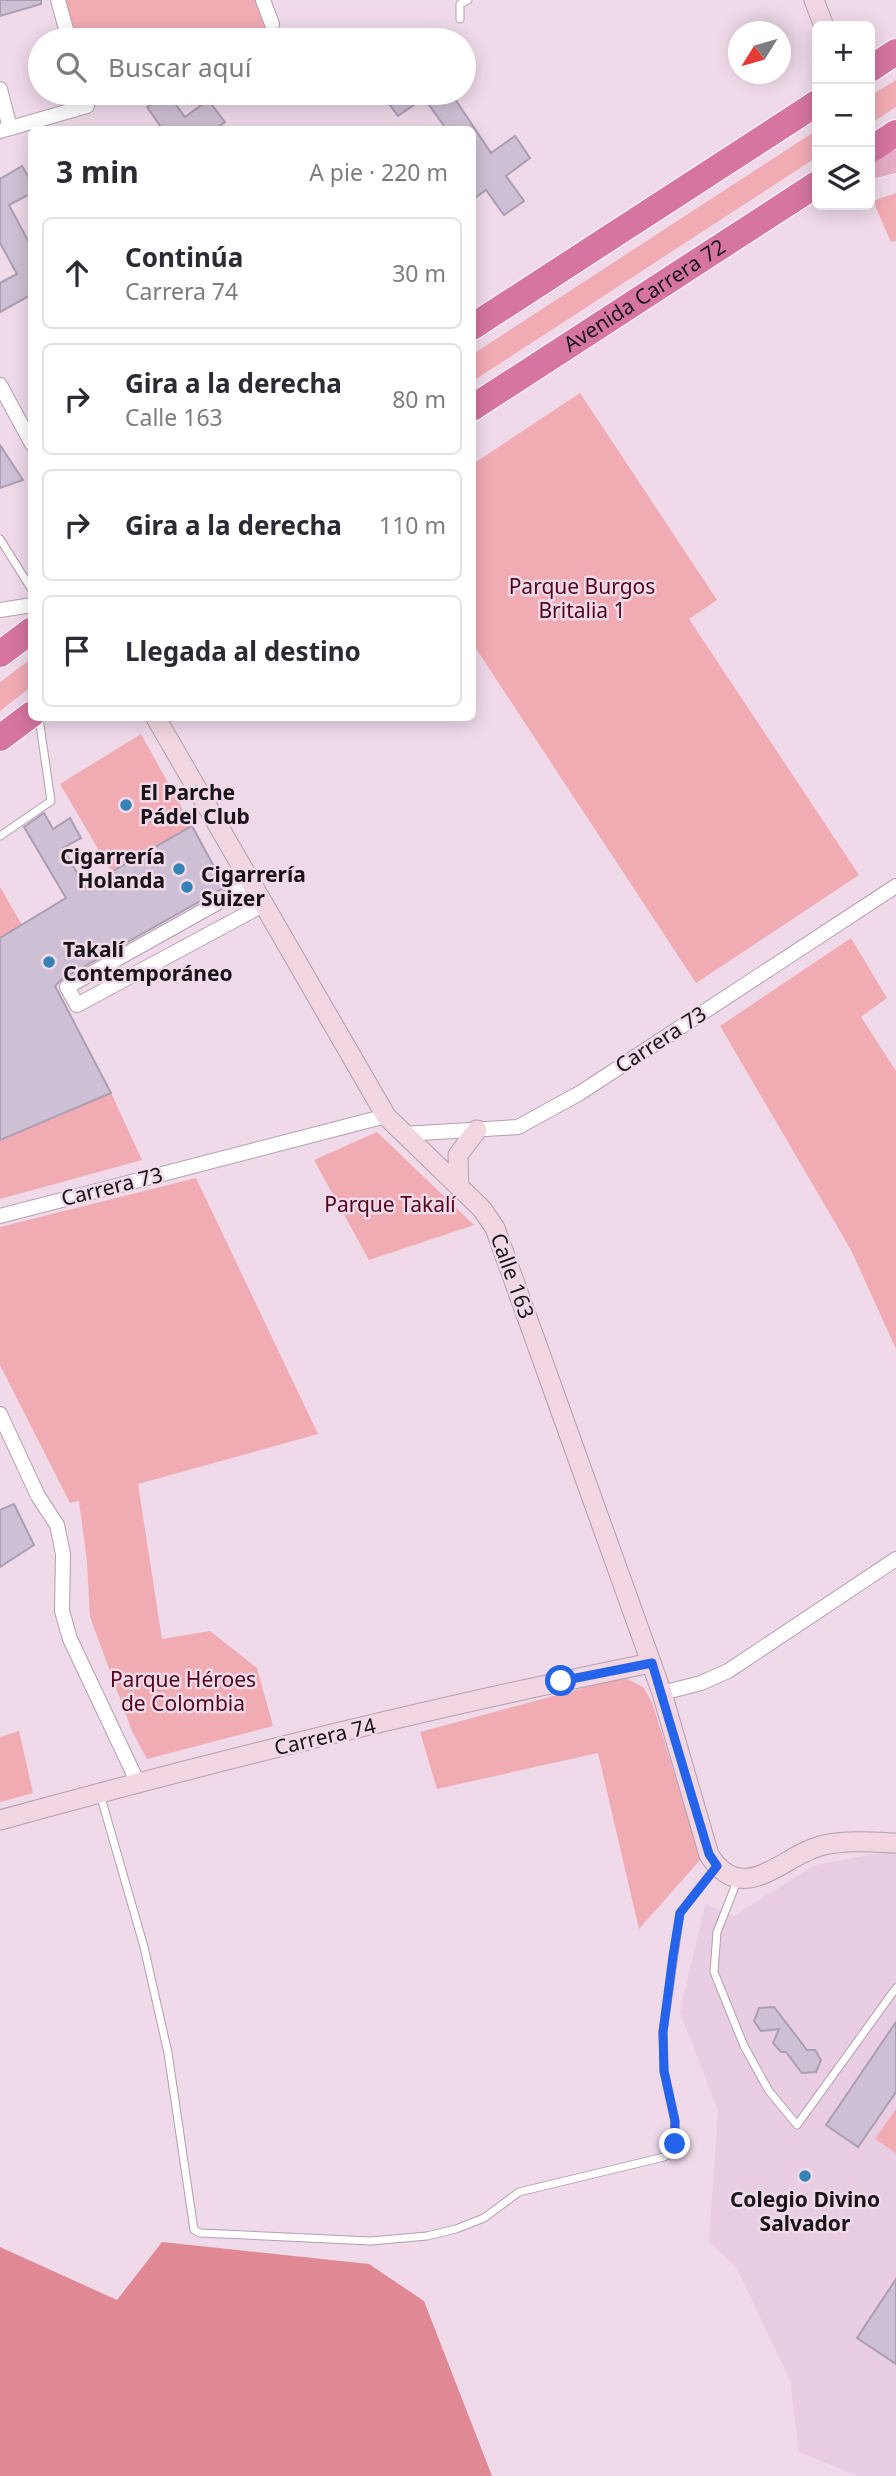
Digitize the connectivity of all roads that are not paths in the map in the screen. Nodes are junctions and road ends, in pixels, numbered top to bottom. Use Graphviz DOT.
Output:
graph roads {
  1 [pos="58,0"];
  2 [pos="263,0"];
  3 [pos="468,0"];
  4 [pos="814,0"];
  5 [pos="460,19"];
  6 [pos="822,21"];
  7 [pos="272,24"];
  8 [pos="66,28"];
  9 [pos="896,52"];
  10 [pos="875,66"];
  11 [pos="0,89"];
  12 [pos="81,105"];
  13 [pos="812,106"];
  14 [pos="5,129"];
  15 [pos="896,133"];
  16 [pos="875,147"];
  17 [pos="896,161"];
  18 [pos="875,167"];
  19 [pos="812,188"];
  20 [pos="476,324"];
  21 [pos="0,385"];
  22 [pos="476,405"];
  23 [pos="28,437"];
  24 [pos="0,540"];
  25 [pos="28,584"];
  26 [pos="28,605"];
  27 [pos="2,606"];
  28 [pos="28,633"];
  29 [pos="0,654"];
  30 [pos="28,717"];
  31 [pos="39,721"];
  32 [pos="158,721"];
  33 [pos="0,738"];
  34 [pos="0,836"];
  35 [pos="251,884"];
  36 [pos="896,886"];
  37 [pos="263,905"];
  38 [pos="201,911"];
  39 [pos="213,932"];
  40 [pos="386,1116"];
  41 [pos="477,1130"];
  42 [pos="404,1134"];
  43 [pos="459,1186"];
  44 [pos="0,1216"];
  45 [pos="0,1414"];
  46 [pos="896,1559"];
  47 [pos="652,1663"];
  48 [pos="662,1693"];
  49 [pos="137,1781"];
  50 [pos="100,1792"];
  51 [pos="0,1819"];
  52 [pos="896,1843"];
  53 [pos="717,1866"];
  54 [pos="738,1878"];
  55 [pos="896,1988"];
  1 -- 8 [label="street"];
  2 -- 7 [label="street"];
  3 -- 5 [label="lane"];
  4 -- 6 [label="street"];
  9 -- 10 [label="highway"];
  11 -- 14 [label="street"];
  12 -- 14 [label="street"];
  13 -- 20 [label="highway"];
  15 -- 16 [label="highway"];
  17 -- 18 [label="main road"];
  19 -- 22 [label="highway, Avenida Carrera 72"];
  21 -- 23 [label="street"];
  24 -- 25 [label="lane"];
  26 -- 27 [label="street"];
  28 -- 29 [label="highway"];
  30 -- 33 [label="highway"];
  31 -- 34 [label="lane"];
  32 -- 35 [label="street, Calle 163"];
  35 -- 37 [label="street, Calle 163"];
  35 -- 38 [label="street"];
  36 -- 41 [label="street, Carrera 73"];
  37 -- 39 [label="street"];
  37 -- 40 [label="street, Calle 163"];
  38 -- 39 [label="street"];
  38 -- 39 [label="street"];
  40 -- 42 [label="street, Calle 163"];
  40 -- 44 [label="street, Carrera 73"];
  41 -- 42 [label="street, Carrera 73"];
  41 -- 43 [label="street"];
  42 -- 43 [label="street, Calle 163"];
  43 -- 47 [label="street, Calle 163"];
  45 -- 49 [label="street"];
  46 -- 48 [label="street"];
  47 -- 48 [label="street, Calle 163"];
  47 -- 49 [label="street, Carrera 74"];
  48 -- 53 [label="street, Calle 163"];
  49 -- 50 [label="street, Carrera 74"];
  50 -- 51 [label="street, Carrera 74"];
  50 -- 53 [label="lane"];
  52 -- 54 [label="street"];
  53 -- 54 [label="street"];
  54 -- 55 [label="lane"];
}
